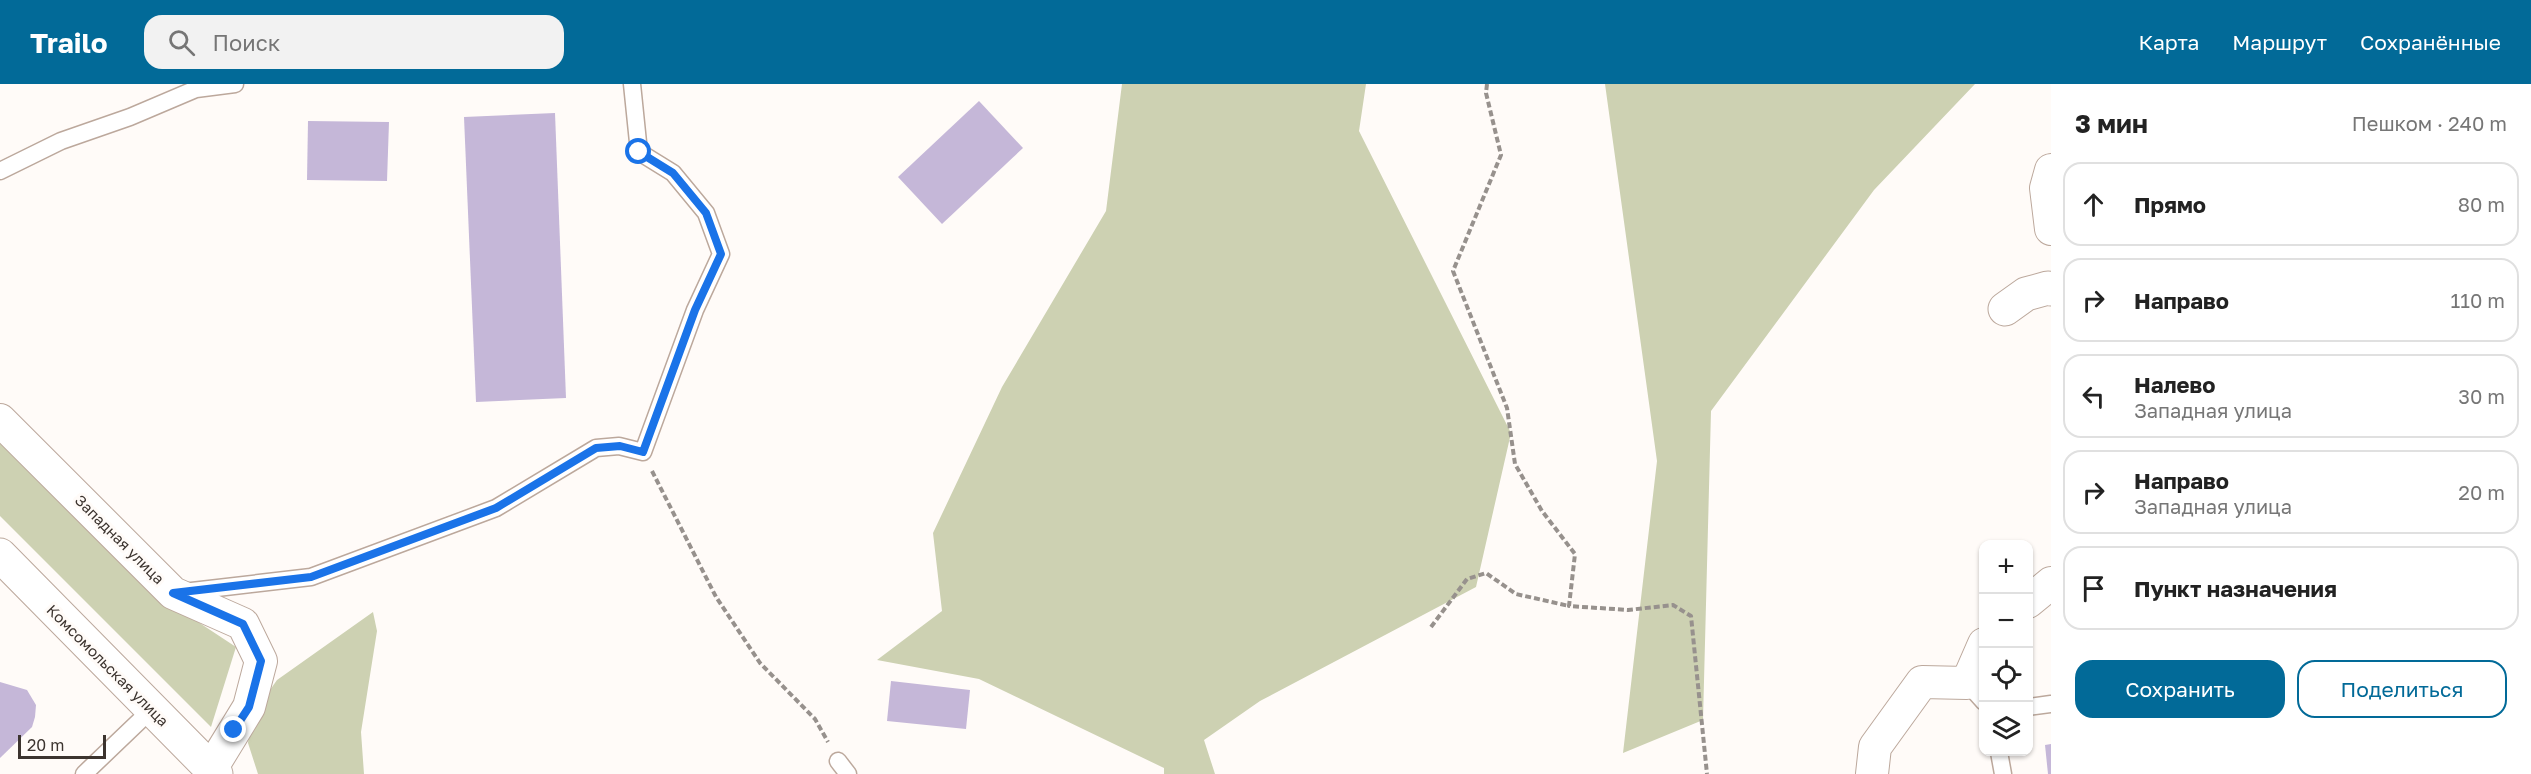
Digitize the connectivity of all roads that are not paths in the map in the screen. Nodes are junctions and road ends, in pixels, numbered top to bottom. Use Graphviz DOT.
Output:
graph roads {
  1 [pos="235,84"];
  2 [pos="632,84"];
  3 [pos="2051,170"];
  4 [pos="0,171"];
  5 [pos="2051,229"];
  6 [pos="2051,289"];
  7 [pos="2005,309"];
  8 [pos="0,420"];
  9 [pos="0,555"];
  10 [pos="2051,584"];
  11 [pos="173,593"];
  12 [pos="2033,599"];
  13 [pos="1982,648"];
  14 [pos="1975,692"];
  15 [pos="2051,704"];
  16 [pos="2033,706"];
  17 [pos="152,710"];
  18 [pos="2000,756"];
  19 [pos="213,772"];
  20 [pos="84,774"];
  21 [pos="1872,774"];
  22 [pos="2003,774"];
  1 -- 4 [label="lane"];
  2 -- 11 [label="lane"];
  3 -- 5 [label="street"];
  6 -- 7 [label="main road"];
  8 -- 11 [label="street, Западная улица"];
  9 -- 17 [label="main road, Комсомольская улица"];
  10 -- 12 [label="street"];
  11 -- 19 [label="street, Западная улица"];
  13 -- 14 [label="street"];
  14 -- 21 [label="street"];
  15 -- 16 [label="lane"];
  17 -- 19 [label="main road, Комсомольская улица"];
  17 -- 20 [label="lane"];
  18 -- 22 [label="lane"];
}
